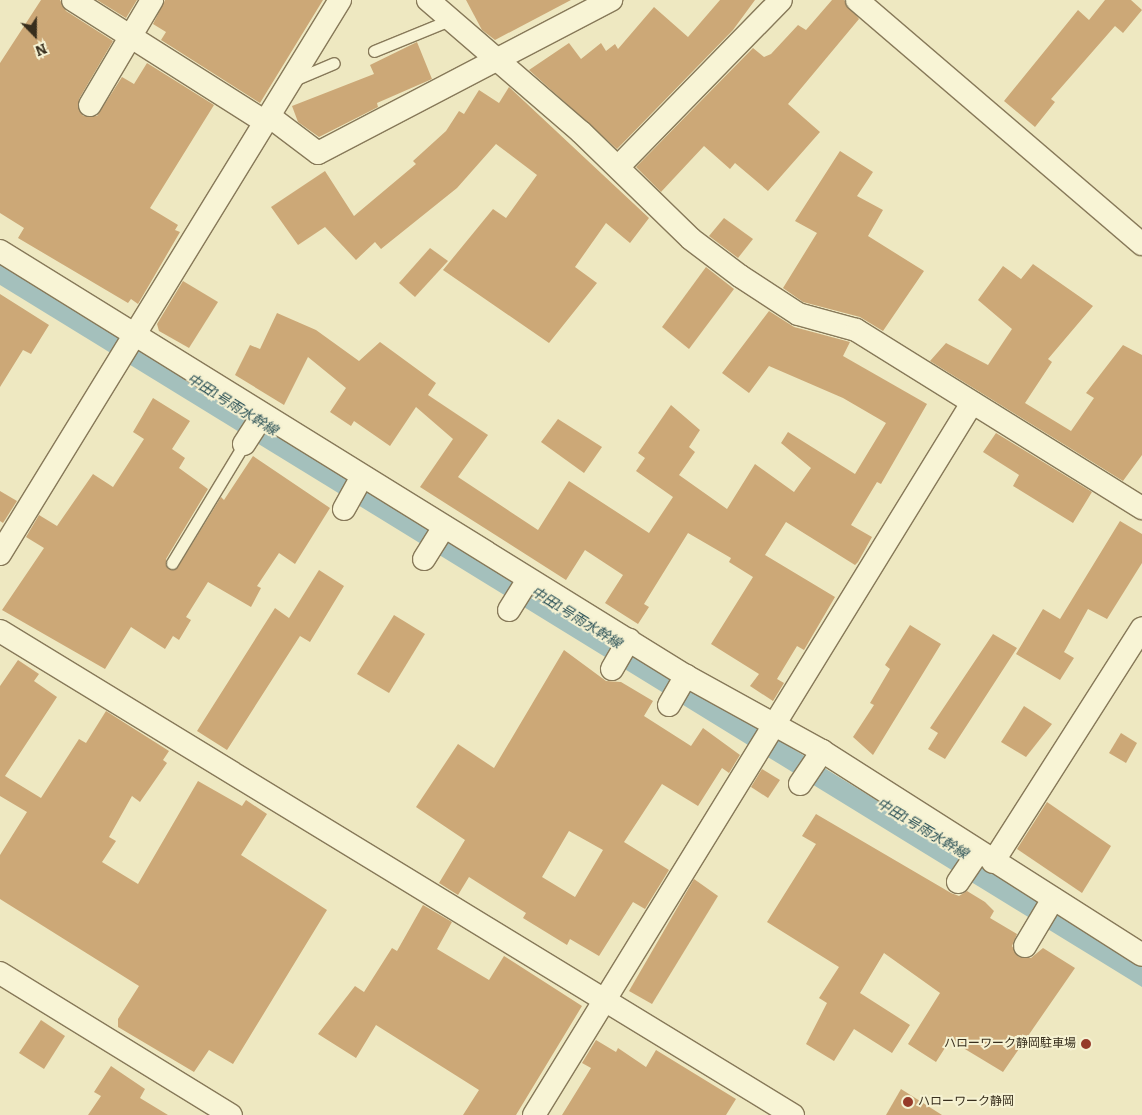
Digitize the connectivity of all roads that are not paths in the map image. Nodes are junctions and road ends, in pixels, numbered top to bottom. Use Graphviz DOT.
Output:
graph roads {
  1 [pos="73,0"];
  2 [pos="152,0"];
  3 [pos="340,0"];
  4 [pos="428,0"];
  5 [pos="611,0"];
  6 [pos="780,0"];
  7 [pos="857,0"];
  8 [pos="450,20"];
  9 [pos="130,36"];
  10 [pos="374,51"];
  11 [pos="495,61"];
  12 [pos="334,63"];
  13 [pos="290,81"];
  14 [pos="90,105"];
  15 [pos="267,119"];
  16 [pos="618,167"];
  17 [pos="1142,244"];
  18 [pos="0,251"];
  19 [pos="137,333"];
  20 [pos="972,403"];
  21 [pos="254,428"];
  22 [pos="360,482"];
  23 [pos="1142,508"];
  24 [pos="344,509"];
  25 [pos="440,532"];
  26 [pos="0,554"];
  27 [pos="424,559"];
  28 [pos="172,563"];
  29 [pos="525,584"];
  30 [pos="509,610"];
  31 [pos="1142,628"];
  32 [pos="0,630"];
  33 [pos="626,645"];
  34 [pos="612,668"];
  35 [pos="683,681"];
  36 [pos="669,705"];
  37 [pos="772,731"];
  38 [pos="817,758"];
  39 [pos="800,784"];
  40 [pos="980,859"];
  41 [pos="958,882"];
  42 [pos="1050,904"];
  43 [pos="1031,937"];
  44 [pos="1142,955"];
  45 [pos="0,972"];
  46 [pos="606,999"];
  47 [pos="231,1115"];
  48 [pos="534,1115"];
  49 [pos="793,1115"];
  1 -- 9 [label="street"];
  2 -- 9 [label="street"];
  3 -- 13 [label="street"];
  4 -- 8 [label="street"];
  5 -- 11 [label="street"];
  6 -- 16 [label="street"];
  7 -- 17 [label="street"];
  8 -- 10 [label="lane"];
  8 -- 11 [label="street"];
  9 -- 14 [label="street"];
  9 -- 15 [label="street"];
  11 -- 15 [label="street"];
  11 -- 16 [label="street"];
  12 -- 13 [label="lane"];
  13 -- 15 [label="street"];
  15 -- 19 [label="street"];
  16 -- 20 [label="street"];
  18 -- 19 [label="street"];
  19 -- 21 [label="street"];
  19 -- 26 [label="street"];
  20 -- 23 [label="street"];
  20 -- 37 [label="street"];
  21 -- 22 [label="street"];
  21 -- 28 [label="lane"];
  22 -- 24 [label="street"];
  22 -- 25 [label="street"];
  25 -- 27 [label="street"];
  25 -- 29 [label="street"];
  29 -- 30 [label="street"];
  29 -- 33 [label="street"];
  31 -- 40 [label="street"];
  32 -- 46 [label="street"];
  33 -- 34 [label="street"];
  33 -- 35 [label="street"];
  35 -- 36 [label="street"];
  35 -- 37 [label="street"];
  37 -- 38 [label="street"];
  37 -- 46 [label="street"];
  38 -- 39 [label="street"];
  38 -- 40 [label="street"];
  40 -- 41 [label="street"];
  40 -- 42 [label="street"];
  42 -- 43 [label="street"];
  42 -- 44 [label="street"];
  45 -- 47 [label="street"];
  46 -- 48 [label="street"];
  46 -- 49 [label="street"];
}
